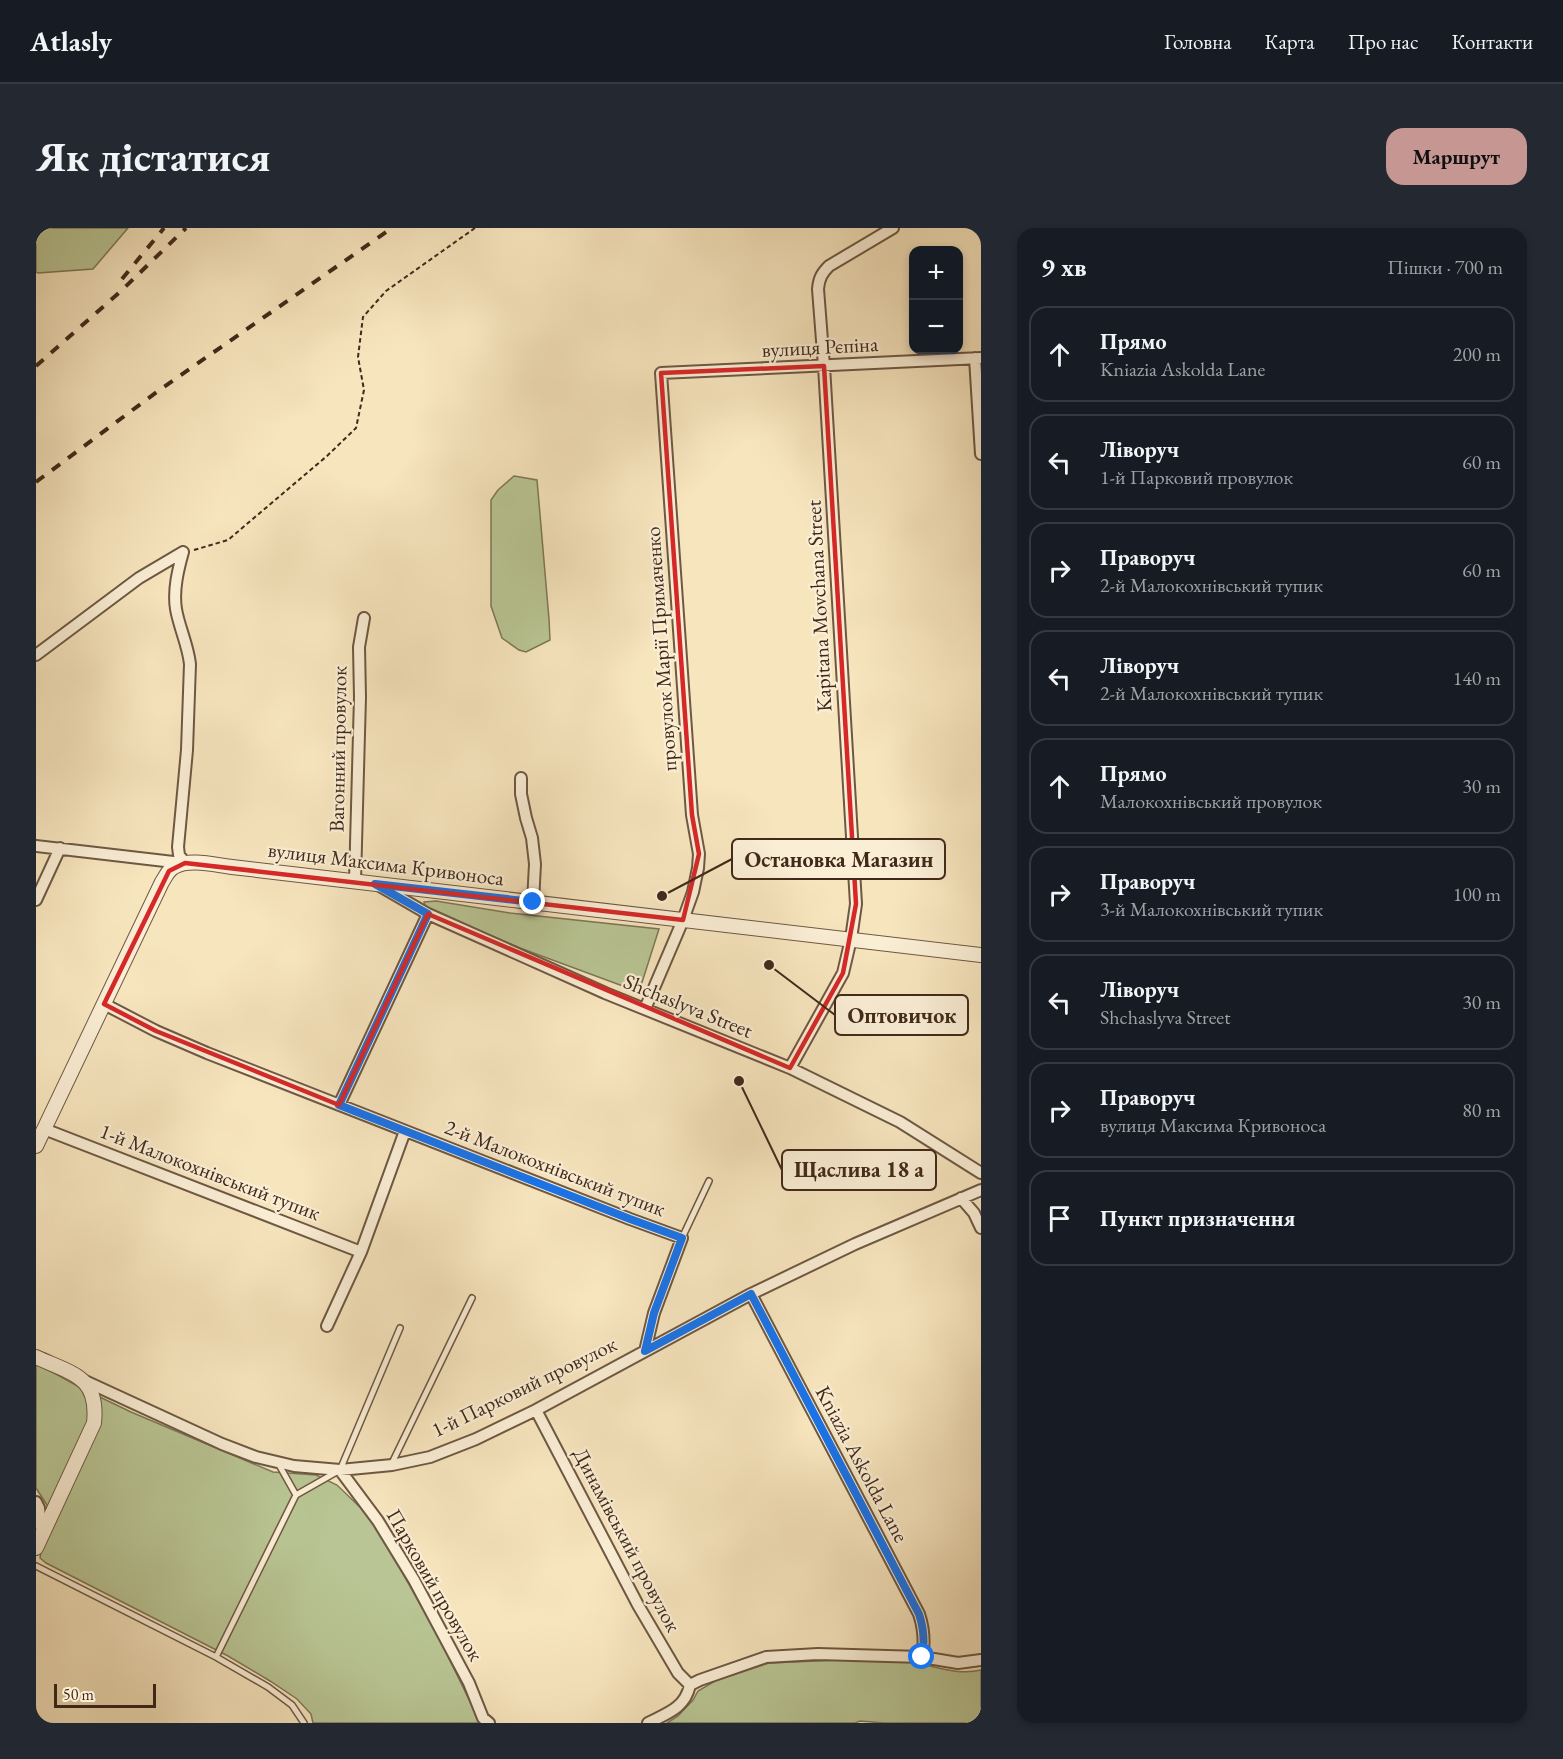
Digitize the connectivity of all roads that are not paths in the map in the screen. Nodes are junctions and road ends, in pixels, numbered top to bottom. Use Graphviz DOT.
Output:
graph roads {
  1 [pos="892,228"];
  2 [pos="978,358"];
  3 [pos="824,366"];
  4 [pos="661,374"];
  5 [pos="981,454"];
  6 [pos="364,618"];
  7 [pos="36,655"];
  8 [pos="521,778"];
  9 [pos="36,846"];
  10 [pos="60,848"];
  11 [pos="185,863"];
  12 [pos="355,881"];
  13 [pos="375,884"];
  14 [pos="36,900"];
  15 [pos="533,902"];
  16 [pos="428,914"];
  17 [pos="683,920"];
  18 [pos="851,939"];
  19 [pos="981,955"];
  20 [pos="104,1004"];
  21 [pos="645,1009"];
  22 [pos="790,1068"];
  23 [pos="339,1105"];
  24 [pos="44,1129"];
  25 [pos="405,1131"];
  26 [pos="36,1146"];
  27 [pos="981,1173"];
  28 [pos="709,1181"];
  29 [pos="981,1190"];
  30 [pos="961,1198"];
  31 [pos="981,1228"];
  32 [pos="682,1238"];
  33 [pos="362,1252"];
  34 [pos="751,1294"];
  35 [pos="472,1298"];
  36 [pos="327,1326"];
  37 [pos="400,1328"];
  38 [pos="645,1351"];
  39 [pos="36,1357"];
  40 [pos="83,1380"];
  41 [pos="536,1410"];
  42 [pos="277,1462"];
  43 [pos="392,1465"];
  44 [pos="340,1470"];
  45 [pos="296,1495"];
  46 [pos="36,1502"];
  47 [pos="39,1542"];
  48 [pos="36,1566"];
  49 [pos="216,1657"];
  50 [pos="922,1657"];
  51 [pos="981,1660"];
  52 [pos="690,1685"];
  53 [pos="304,1723"];
  54 [pos="489,1723"];
  55 [pos="648,1723"];
  1 -- 3 [label="street, Kapitana Movchana Street"];
  2 -- 3 [label="street, вулиця Рєпіна"];
  2 -- 5 [label="street"];
  3 -- 4 [label="street, вулиця Рєпіна"];
  3 -- 18 [label="street, Kapitana Movchana Street"];
  4 -- 17 [label="street, провулок Марії Примаченко"];
  6 -- 12 [label="street, Вагонний провулок"];
  7 -- 11 [label="street"];
  8 -- 15 [label="street"];
  9 -- 10 [label="street, вулиця Максима Кривоноса"];
  10 -- 11 [label="street, вулиця Максима Кривоноса"];
  10 -- 14 [label="street"];
  11 -- 12 [label="street, вулиця Максима Кривоноса"];
  11 -- 20 [label="street"];
  12 -- 13 [label="street, вулиця Максима Кривоноса"];
  13 -- 15 [label="street, вулиця Максима Кривоноса"];
  13 -- 16 [label="street, Shchaslyva Street"];
  15 -- 17 [label="street, вулиця Максима Кривоноса"];
  16 -- 21 [label="street, Shchaslyva Street"];
  16 -- 23 [label="street"];
  17 -- 18 [label="street, вулиця Максима Кривоноса"];
  17 -- 21 [label="street, провулок Марії Примаченко"];
  18 -- 19 [label="street, вулиця Максима Кривоноса"];
  18 -- 22 [label="street, Kapitana Movchana Street"];
  20 -- 23 [label="street, 2-й Малокохнівський тупик"];
  20 -- 24 [label="street"];
  21 -- 22 [label="street, Shchaslyva Street"];
  22 -- 27 [label="street, Shchaslyva Street"];
  23 -- 25 [label="street, 2-й Малокохнівський тупик"];
  24 -- 26 [label="street"];
  24 -- 33 [label="street, 1-й Малокохнівський тупик"];
  25 -- 32 [label="street, 2-й Малокохнівський тупик"];
  25 -- 33 [label="street"];
  28 -- 32 [label="lane"];
  29 -- 30 [label="street, 1-й Парковий провулок"];
  30 -- 31 [label="street"];
  30 -- 34 [label="street, 1-й Парковий провулок"];
  32 -- 38 [label="street, 2-й Малокохнівський тупик"];
  33 -- 36 [label="street"];
  34 -- 38 [label="street, 1-й Парковий провулок"];
  34 -- 50 [label="street, Kniazia Askolda Lane"];
  35 -- 43 [label="lane"];
  37 -- 44 [label="lane"];
  38 -- 41 [label="street, 1-й Парковий провулок"];
  39 -- 40 [label="street, 1-й Парковий провулок"];
  40 -- 42 [label="street, 1-й Парковий провулок"];
  40 -- 47 [label="street"];
  41 -- 43 [label="street, 1-й Парковий провулок"];
  41 -- 52 [label="street, Динамівський провулок"];
  42 -- 44 [label="street, 1-й Парковий провулок"];
  42 -- 45 [label="lane"];
  43 -- 44 [label="street, 1-й Парковий провулок"];
  44 -- 45 [label="lane"];
  44 -- 54 [label="street, Парковий провулок"];
  45 -- 49 [label="lane"];
  46 -- 47 [label="street"];
  48 -- 49 [label="lane"];
  49 -- 53 [label="lane"];
  50 -- 51 [label="street"];
  50 -- 52 [label="street"];
  52 -- 55 [label="street"];
}
